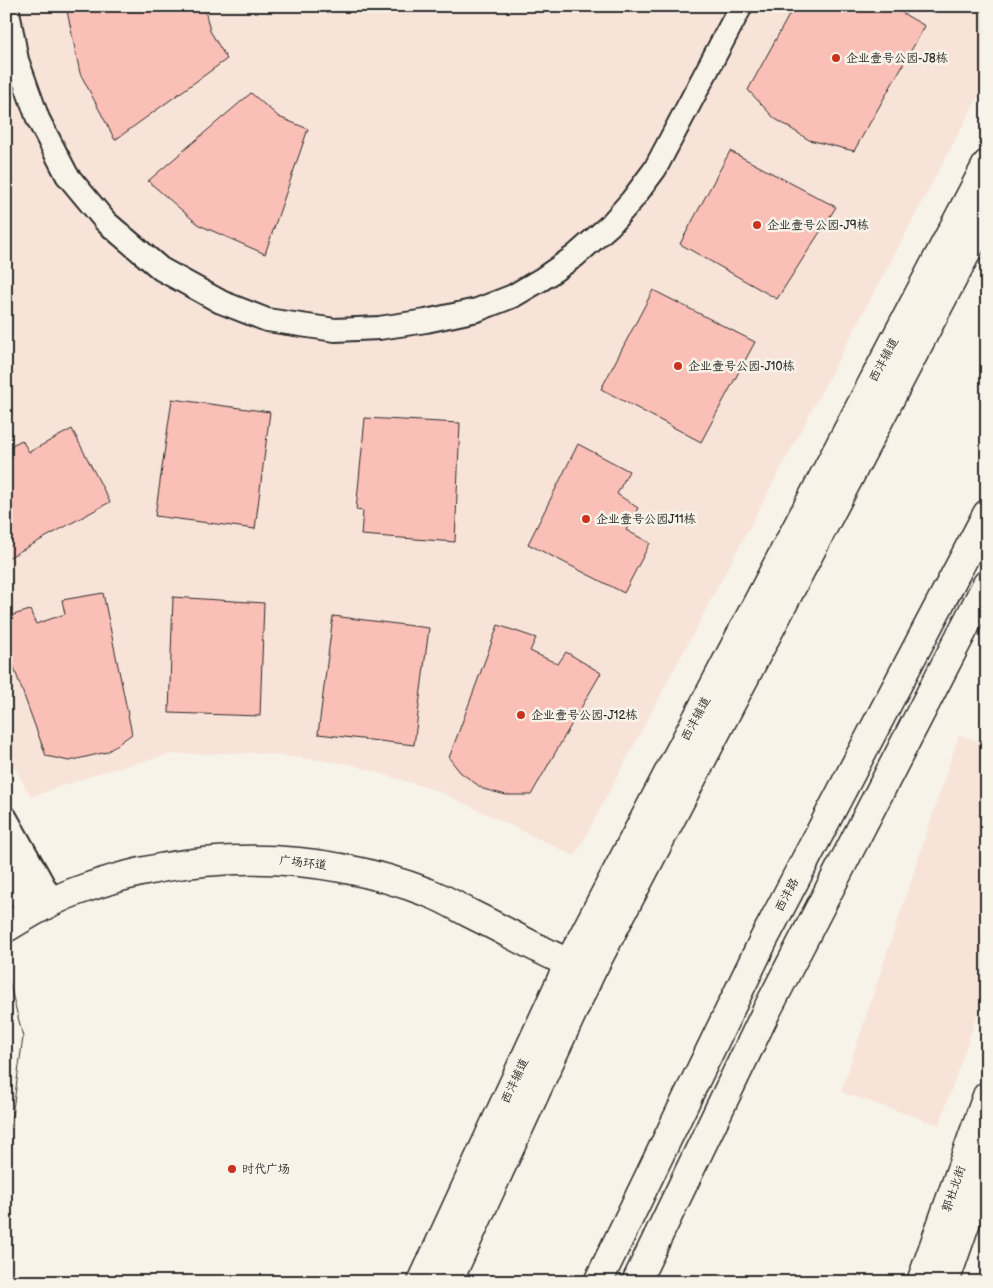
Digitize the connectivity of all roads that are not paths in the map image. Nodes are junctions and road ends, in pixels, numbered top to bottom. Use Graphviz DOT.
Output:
graph roads {
  1 [pos="7,6"];
  2 [pos="741,6"];
  3 [pos="987,164"];
  4 [pos="987,213"];
  5 [pos="987,514"];
  6 [pos="987,584"];
  7 [pos="6,818"];
  8 [pos="6,865"];
  9 [pos="22,917"];
  10 [pos="580,968"];
  11 [pos="987,1096"];
  12 [pos="987,1161"];
  13 [pos="422,1282"];
  14 [pos="448,1282"];
  15 [pos="598,1282"];
  16 [pos="636,1282"];
  17 [pos="921,1282"];
  18 [pos="944,1282"];
  1 -- 2 [label="street"];
  3 -- 10 [label="main road, 西沣辅道"];
  4 -- 10 [label="main road, 西沣辅道"];
  5 -- 15 [label="main road, 西沣路"];
  6 -- 16 [label="main road"];
  7 -- 9 [label="street"];
  8 -- 9 [label="main road"];
  9 -- 10 [label="main road, 广场环道"];
  10 -- 13 [label="main road, 西沣辅道"];
  10 -- 14 [label="main road, 西沣辅道"];
  11 -- 17 [label="main road, 郭杜北街"];
  12 -- 18 [label="main road, 郭杜北街"];
}
